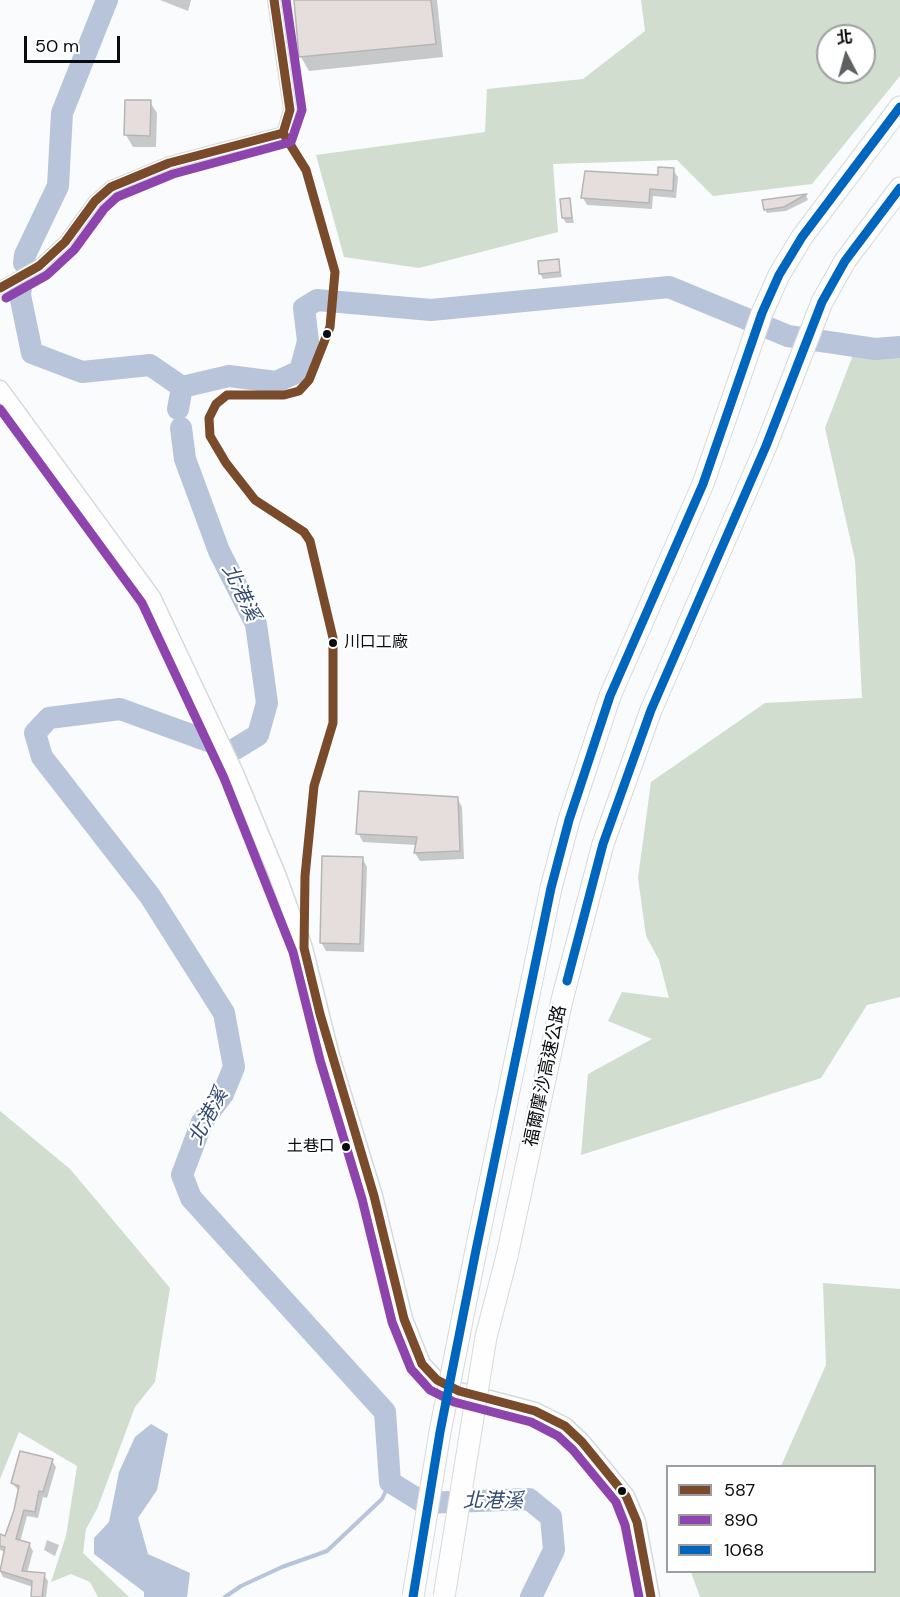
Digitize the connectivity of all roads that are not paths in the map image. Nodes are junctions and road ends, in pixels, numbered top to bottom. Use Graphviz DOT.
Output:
graph roads {
  1 [pos="274,0"];
  2 [pos="900,107"];
  3 [pos="900,188"];
  4 [pos="0,288"];
  5 [pos="0,389"];
  6 [pos="413,1597"];
  7 [pos="444,1597"];
  8 [pos="651,1597"];
  1 -- 4 [label="street"];
  2 -- 6 [label="highway, 福爾摩沙高速公路, bridge"];
  3 -- 7 [label="highway, 福爾摩沙高速公路, bridge"];
  5 -- 8 [label="street"];
}
